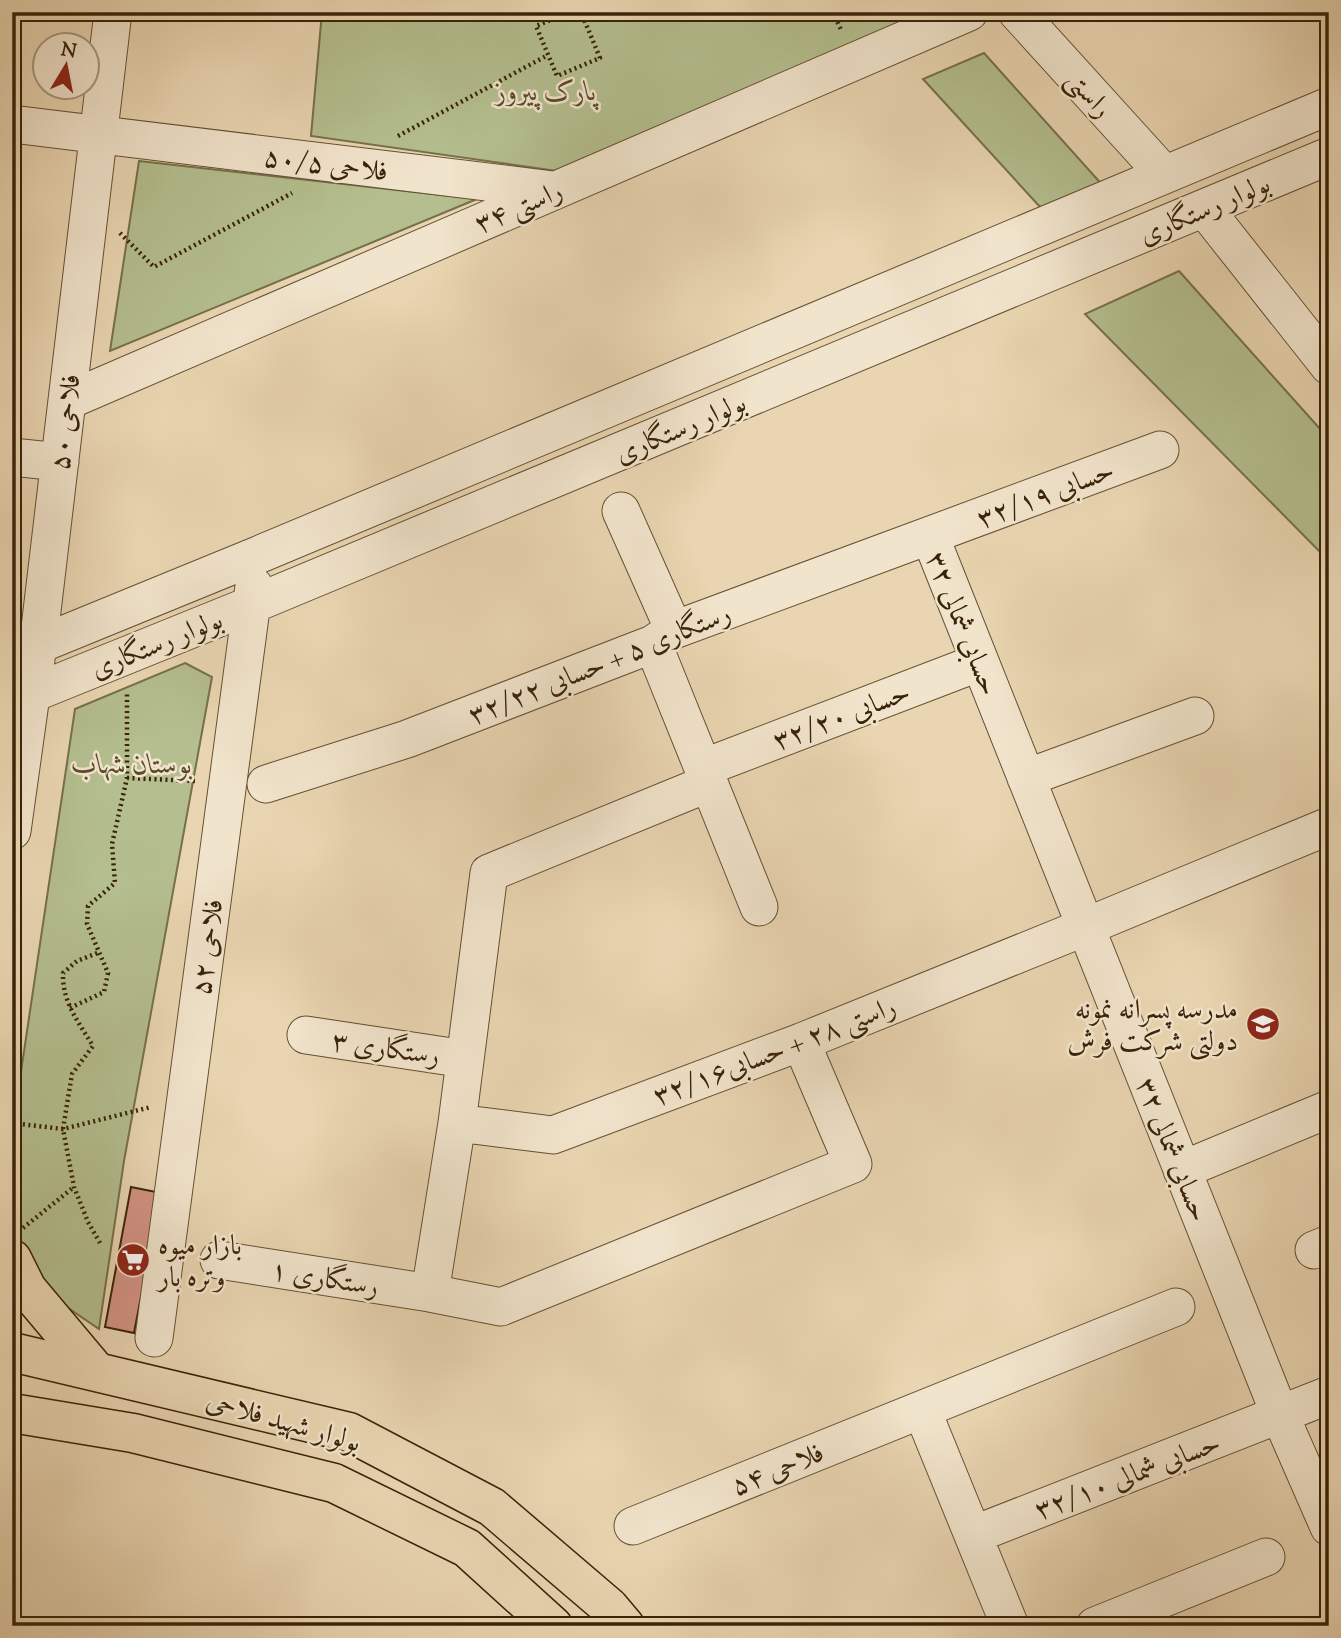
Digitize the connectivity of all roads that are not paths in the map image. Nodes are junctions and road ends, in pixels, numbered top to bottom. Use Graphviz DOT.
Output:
graph roads {
  1 [pos="113,12"];
  2 [pos="969,12"];
  3 [pos="1017,12"];
  4 [pos="1329,106"];
  5 [pos="12,124"];
  6 [pos="99,135"];
  7 [pos="1329,156"];
  8 [pos="1164,174"];
  9 [pos="554,191"];
  10 [pos="1204,208"];
  11 [pos="1329,366"];
  12 [pos="67,401"];
  13 [pos="1160,450"];
  14 [pos="12,457"];
  15 [pos="60,462"];
  16 [pos="621,511"];
  17 [pos="930,536"];
  18 [pos="258,555"];
  19 [pos="251,605"];
  20 [pos="664,637"];
  21 [pos="38,645"];
  22 [pos="980,662"];
  23 [pos="31,694"];
  24 [pos="1195,716"];
  25 [pos="706,775"];
  26 [pos="1026,778"];
  27 [pos="266,785"];
  28 [pos="13,826"];
  29 [pos="1329,826"];
  30 [pos="759,907"];
  31 [pos="1085,927"];
  32 [pos="306,1035"];
  33 [pos="801,1042"];
  34 [pos="465,1059"];
  35 [pos="1329,1109"];
  36 [pos="457,1123"];
  37 [pos="1182,1170"];
  38 [pos="17,1244"];
  39 [pos="219,1260"];
  40 [pos="430,1293"];
  41 [pos="1177,1307"];
  42 [pos="154,1338"];
  43 [pos="12,1352"];
  44 [pos="95,1370"];
  45 [pos="1329,1395"];
  46 [pos="922,1410"];
  47 [pos="12,1413"];
  48 [pos="1280,1415"];
  49 [pos="633,1526"];
  50 [pos="1329,1527"];
  51 [pos="973,1535"];
  52 [pos="1266,1557"];
  53 [pos="553,1626"];
  54 [pos="625,1626"];
  55 [pos="1010,1626"];
  56 [pos="1095,1626"];
  1 -- 6 [label="street, فلاحی ۵۰"];
  2 -- 9 [label="street, راستی ۳۴"];
  3 -- 8 [label="street, راستی"];
  4 -- 8 [label="street, بولوار رستگاری"];
  5 -- 6 [label="street, فلاحی ۵۰/۵"];
  6 -- 9 [label="street, فلاحی ۵۰/۵"];
  6 -- 12 [label="street, فلاحی ۵۰"];
  7 -- 10 [label="street, بولوار رستگاری"];
  8 -- 18 [label="street, بولوار رستگاری"];
  9 -- 12 [label="street, راستی ۳۴"];
  10 -- 11 [label="street"];
  10 -- 19 [label="street, بولوار رستگاری"];
  12 -- 15 [label="street, فلاحی ۵۰"];
  13 -- 17 [label="street, حسابی ۳۲/۱۹"];
  14 -- 15 [label="street"];
  15 -- 21 [label="street, فلاحی ۵۰"];
  16 -- 20 [label="street"];
  17 -- 20 [label="street, رستگاری ۵ + حسابی ۳۲/۲۲"];
  17 -- 22 [label="street, حسابی شمالی ۳۲"];
  18 -- 19 [label="street, فلاحی ۵۲"];
  18 -- 21 [label="street, بولوار رستگاری"];
  19 -- 23 [label="street, بولوار رستگاری"];
  19 -- 42 [label="street, فلاحی ۵۲"];
  20 -- 25 [label="street"];
  20 -- 27 [label="street, رستگاری ۵ + حسابی ۳۲/۲۲"];
  21 -- 23 [label="street, فلاحی ۵۰"];
  22 -- 25 [label="street, حسابی ۳۲/۲۰"];
  22 -- 26 [label="street, حسابی شمالی ۳۲"];
  23 -- 28 [label="street, فلاحی ۵۰"];
  24 -- 26 [label="street"];
  25 -- 30 [label="street"];
  25 -- 34 [label="street, حسابی ۳۲/۲۰"];
  26 -- 31 [label="street, حسابی شمالی ۳۲"];
  29 -- 31 [label="street, راستی ۲۸ + حسابی۳۲/۱۶"];
  31 -- 33 [label="street, راستی ۲۸ + حسابی۳۲/۱۶"];
  31 -- 37 [label="street, حسابی شمالی ۳۲"];
  32 -- 34 [label="street, رستگاری ۳"];
  33 -- 36 [label="street, راستی ۲۸ + حسابی۳۲/۱۶"];
  33 -- 40 [label="street, رستگاری ۱"];
  34 -- 36 [label="street"];
  35 -- 37 [label="street"];
  36 -- 40 [label="street"];
  37 -- 48 [label="street, حسابی شمالی ۳۲"];
  38 -- 44 [label="main road"];
  39 -- 40 [label="street, رستگاری ۱"];
  41 -- 46 [label="street, فلاحی ۵۴"];
  43 -- 44 [label="main road, بولوار شهید فلاحی"];
  44 -- 54 [label="main road, بولوار شهید فلاحی"];
  45 -- 48 [label="street, حسابی شمالی ۳۲/۱۰"];
  46 -- 49 [label="street, فلاحی ۵۴"];
  46 -- 51 [label="street"];
  47 -- 53 [label="main road, بولوار شهید فلاحی"];
  48 -- 50 [label="street, حسابی شمالی ۳۲"];
  48 -- 51 [label="street, حسابی شمالی ۳۲/۱۰"];
  51 -- 55 [label="street"];
  52 -- 56 [label="street"];
}
